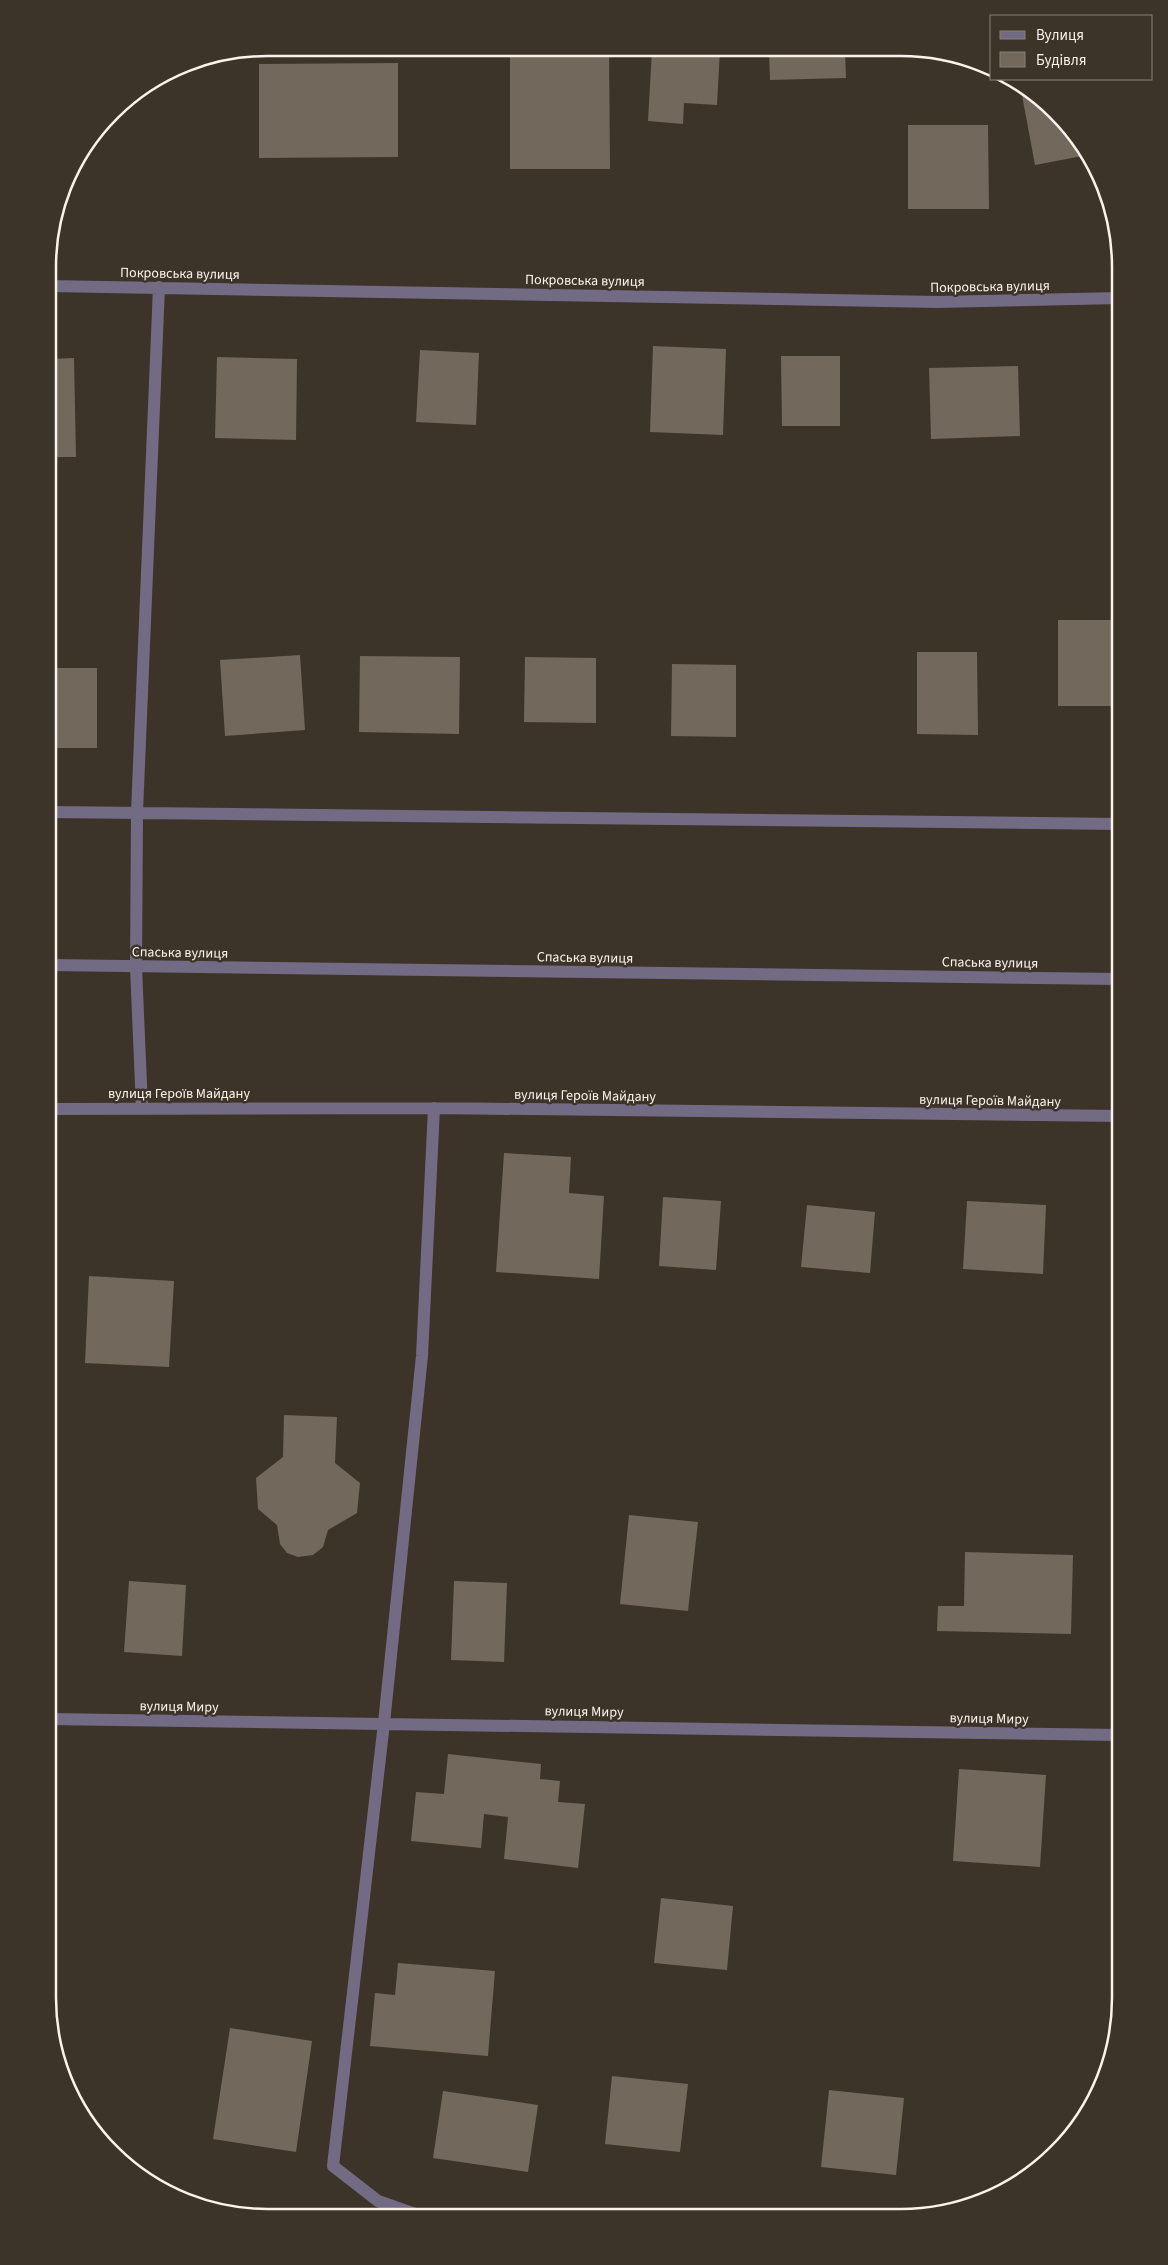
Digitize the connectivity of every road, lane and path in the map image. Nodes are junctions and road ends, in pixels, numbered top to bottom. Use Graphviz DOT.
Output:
graph roads {
  1 [pos="56,286"];
  2 [pos="158,287"];
  3 [pos="1112,298"];
  4 [pos="56,812"];
  5 [pos="137,812"];
  6 [pos="1112,824"];
  7 [pos="56,965"];
  8 [pos="136,967"];
  9 [pos="1112,979"];
  10 [pos="142,1108"];
  11 [pos="434,1108"];
  12 [pos="56,1109"];
  13 [pos="1112,1116"];
  14 [pos="56,1720"];
  15 [pos="384,1723"];
  16 [pos="1112,1735"];
  17 [pos="400,2209"];
  1 -- 2 [label="street, Покровська вулиця"];
  2 -- 3 [label="street, Покровська вулиця"];
  2 -- 5 [label="street"];
  4 -- 5 [label="street"];
  5 -- 6 [label="street"];
  5 -- 8 [label="street"];
  7 -- 8 [label="street, Спаська вулиця"];
  8 -- 9 [label="street, Спаська вулиця"];
  8 -- 10 [label="street"];
  10 -- 11 [label="street, вулиця Героїв Майдану"];
  10 -- 12 [label="street, вулиця Героїв Майдану"];
  11 -- 13 [label="street, вулиця Героїв Майдану"];
  11 -- 15 [label="street"];
  14 -- 15 [label="street, вулиця Миру"];
  15 -- 16 [label="street, вулиця Миру"];
  15 -- 17 [label="street"];
}
